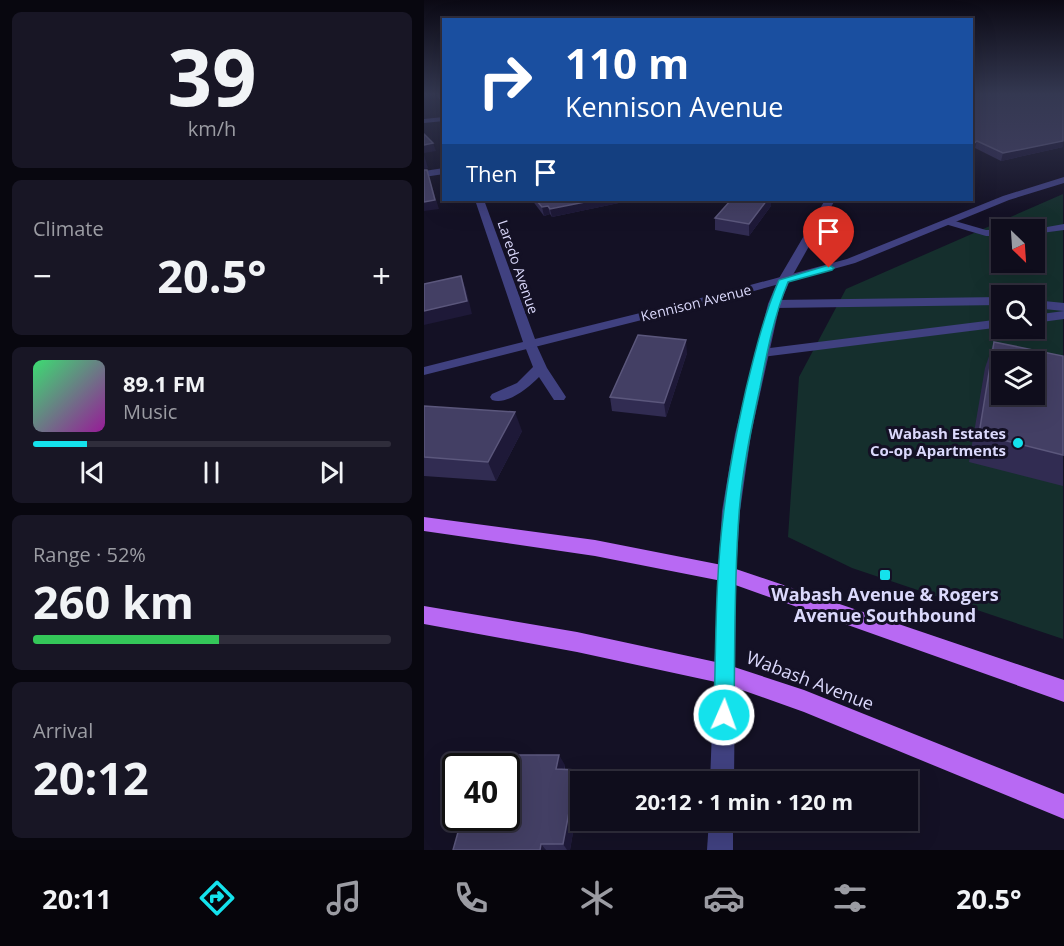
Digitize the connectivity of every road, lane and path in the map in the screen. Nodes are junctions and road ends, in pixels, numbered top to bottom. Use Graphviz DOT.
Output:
graph roads {
  1 [pos="442,171"];
  2 [pos="424,174"];
  3 [pos="1063,180"];
  4 [pos="479,201"];
  5 [pos="829,201"];
  6 [pos="948,222"];
  7 [pos="1063,227"];
  8 [pos="1045,229"];
  9 [pos="991,233"];
  10 [pos="784,280"];
  11 [pos="991,301"];
  12 [pos="774,304"];
  13 [pos="1045,305"];
  14 [pos="1063,307"];
  15 [pos="1063,315"];
  16 [pos="1045,317"];
  17 [pos="991,324"];
  18 [pos="530,344"];
  19 [pos="761,353"];
  20 [pos="540,368"];
  21 [pos="424,371"];
  22 [pos="497,397"];
  23 [pos="559,398"];
  24 [pos="424,524"];
  25 [pos="727,574"];
  26 [pos="424,615"];
  27 [pos="725,674"];
  28 [pos="1063,691"];
  29 [pos="722,771"];
  30 [pos="1063,807"];
  31 [pos="721,831"];
  32 [pos="720,850"];
  1 -- 2 [label="street"];
  3 -- 6 [label="street, Kennison Avenue"];
  4 -- 18 [label="street, Laredo Avenue"];
  5 -- 10 [label="street"];
  6 -- 9 [label="street"];
  6 -- 10 [label="street, Kennison Avenue"];
  7 -- 8 [label="street"];
  10 -- 12 [label="street"];
  10 -- 18 [label="street, Kennison Avenue"];
  11 -- 12 [label="street"];
  12 -- 19 [label="street"];
  13 -- 14 [label="street"];
  15 -- 16 [label="street"];
  17 -- 19 [label="street"];
  18 -- 20 [label="street, Laredo Avenue"];
  18 -- 21 [label="street, Kennison Avenue"];
  19 -- 25 [label="street"];
  20 -- 22 [label="street"];
  20 -- 23 [label="street, Laredo Avenue"];
  24 -- 25 [label="main road"];
  25 -- 27 [label="street"];
  25 -- 28 [label="main road"];
  26 -- 27 [label="main road, Wabash Avenue"];
  27 -- 29 [label="street"];
  27 -- 30 [label="main road, Wabash Avenue"];
  31 -- 32 [label="street"];
}
